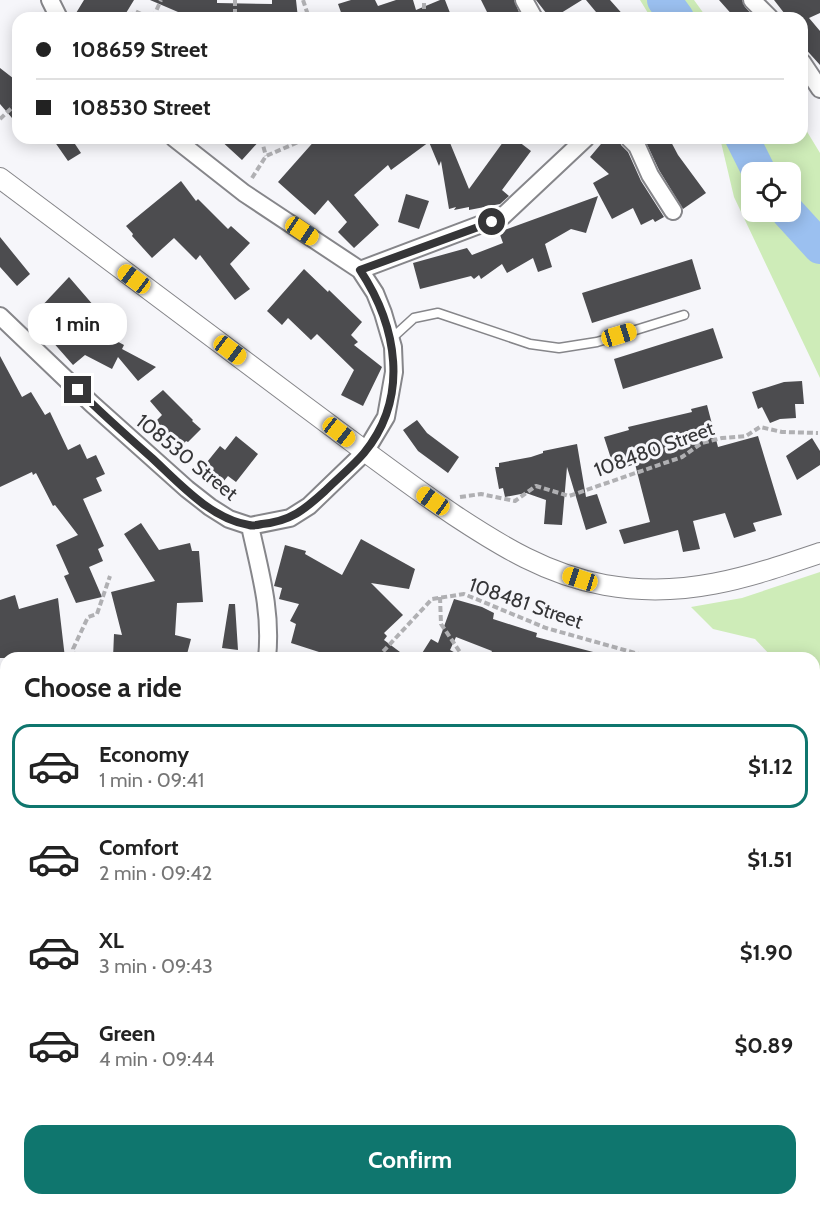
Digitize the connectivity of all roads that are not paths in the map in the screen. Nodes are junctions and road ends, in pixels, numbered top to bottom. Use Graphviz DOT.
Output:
graph roads {
  1 [pos="752,0"];
  2 [pos="764,12"];
  3 [pos="808,71"];
  4 [pos="820,89"];
  5 [pos="182,144"];
  6 [pos="580,144"];
  7 [pos="634,144"];
  8 [pos="0,178"];
  9 [pos="673,211"];
  10 [pos="360,270"];
  11 [pos="684,315"];
  12 [pos="0,316"];
  13 [pos="390,339"];
  14 [pos="365,452"];
  15 [pos="250,526"];
  16 [pos="820,553"];
  17 [pos="268,652"];
  1 -- 2 [label="street"];
  3 -- 4 [label="street"];
  5 -- 10 [label="street"];
  6 -- 10 [label="street"];
  7 -- 9 [label="street"];
  8 -- 14 [label="street"];
  10 -- 13 [label="street"];
  11 -- 13 [label="lane"];
  12 -- 15 [label="street, 108530 Street"];
  13 -- 14 [label="street"];
  14 -- 15 [label="street"];
  14 -- 16 [label="street"];
  15 -- 17 [label="street"];
}
